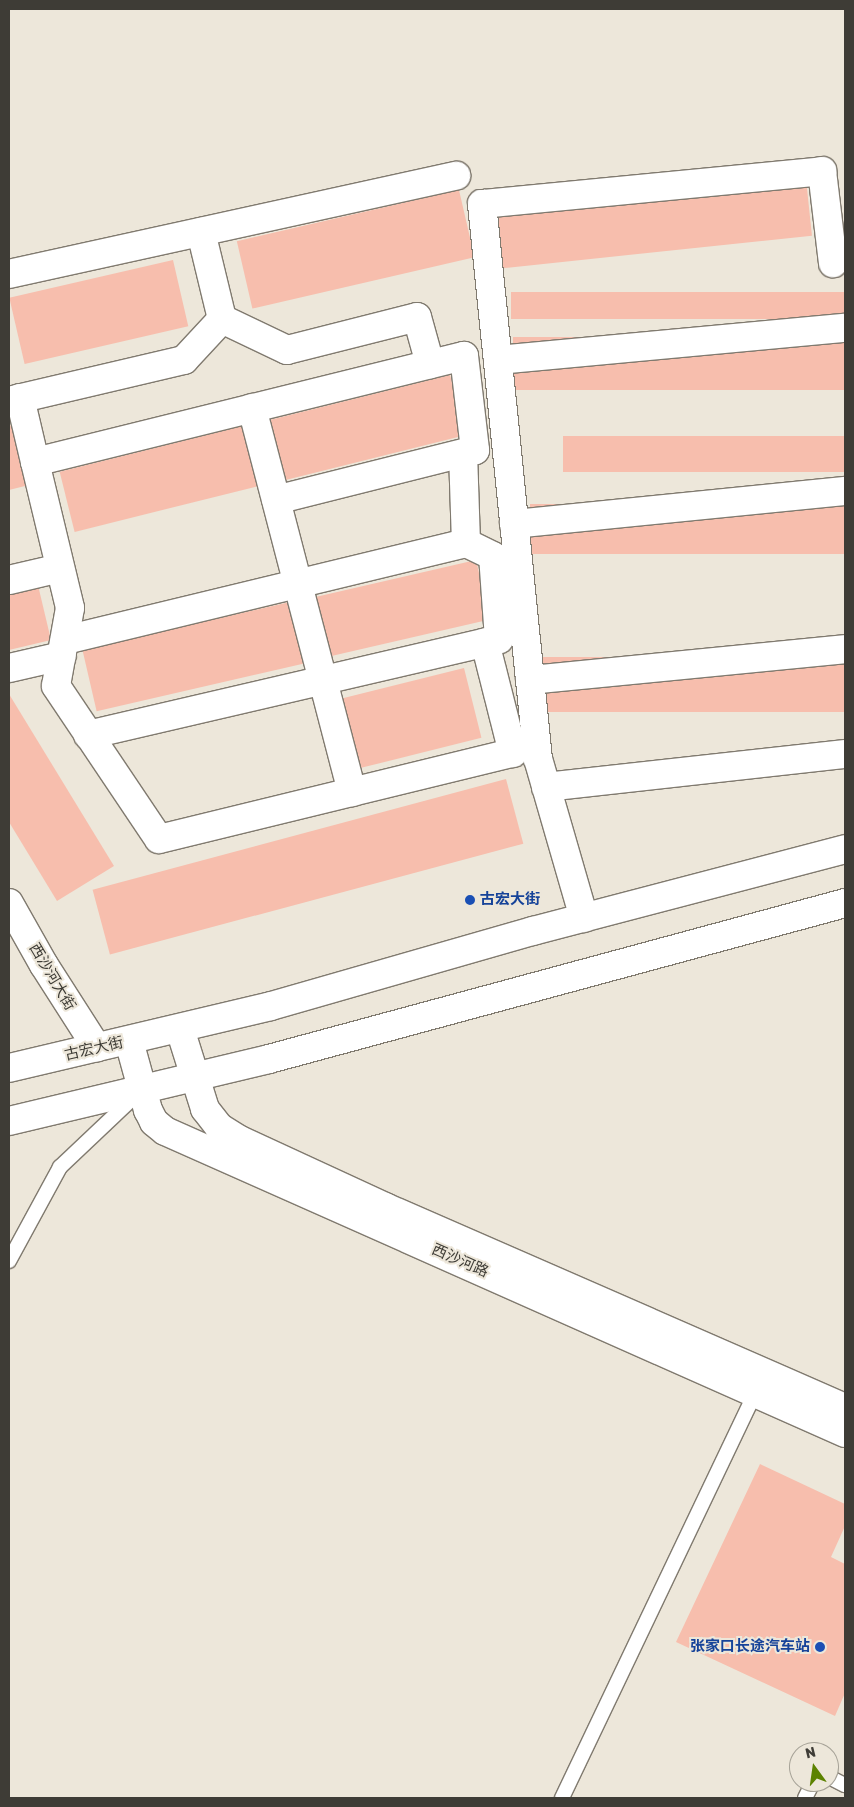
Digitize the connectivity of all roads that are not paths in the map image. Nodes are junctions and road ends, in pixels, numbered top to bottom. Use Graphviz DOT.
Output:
graph roads {
  1 [pos="456,176"];
  2 [pos="202,232"];
  3 [pos="834,263"];
  4 [pos="9,274"];
  5 [pos="222,319"];
  6 [pos="845,328"];
  7 [pos="498,360"];
  8 [pos="430,364"];
  9 [pos="15,400"];
  10 [pos="252,408"];
  11 [pos="463,454"];
  12 [pos="35,462"];
  13 [pos="845,492"];
  14 [pos="276,500"];
  15 [pos="514,524"];
  16 [pos="466,543"];
  17 [pos="60,568"];
  18 [pos="9,580"];
  19 [pos="298,585"];
  20 [pos="485,642"];
  21 [pos="63,648"];
  22 [pos="845,648"];
  23 [pos="9,668"];
  24 [pos="323,680"];
  25 [pos="530,680"];
  26 [pos="88,734"];
  27 [pos="845,754"];
  28 [pos="546,787"];
  29 [pos="352,792"];
  30 [pos="845,849"];
  31 [pos="845,903"];
  32 [pos="12,914"];
  33 [pos="584,918"];
  34 [pos="180,1029"];
  35 [pos="128,1041"];
  36 [pos="98,1048"];
  37 [pos="9,1068"];
  38 [pos="194,1078"];
  39 [pos="141,1090"];
  40 [pos="9,1121"];
  41 [pos="9,1260"];
  42 [pos="760,1383"];
  43 [pos="845,1408"];
  44 [pos="845,1433"];
  45 [pos="562,1798"];
  1 -- 2 [label="street"];
  2 -- 4 [label="street"];
  2 -- 5 [label="street"];
  3 -- 7 [label="street"];
  5 -- 8 [label="street"];
  5 -- 9 [label="street"];
  6 -- 7 [label="street"];
  7 -- 15 [label="street"];
  8 -- 10 [label="street"];
  8 -- 11 [label="street"];
  9 -- 12 [label="street"];
  10 -- 12 [label="street"];
  10 -- 14 [label="street"];
  11 -- 14 [label="street"];
  11 -- 16 [label="street"];
  12 -- 17 [label="street"];
  13 -- 15 [label="street"];
  14 -- 19 [label="street"];
  15 -- 25 [label="street"];
  16 -- 19 [label="street"];
  16 -- 20 [label="street"];
  17 -- 18 [label="street"];
  17 -- 21 [label="street"];
  19 -- 21 [label="street"];
  19 -- 24 [label="street"];
  20 -- 24 [label="street"];
  20 -- 29 [label="street"];
  21 -- 23 [label="street"];
  21 -- 26 [label="street"];
  22 -- 25 [label="street"];
  24 -- 26 [label="street"];
  24 -- 29 [label="street"];
  25 -- 28 [label="street"];
  26 -- 29 [label="street"];
  27 -- 28 [label="street"];
  28 -- 33 [label="street"];
  30 -- 33 [label="street, 古宏大街"];
  31 -- 38 [label="street"];
  32 -- 36 [label="street, 西沙河大街"];
  33 -- 34 [label="street, 古宏大街"];
  34 -- 35 [label="street, 古宏大街"];
  34 -- 38 [label="street, 西沙河路"];
  35 -- 36 [label="street, 古宏大街"];
  35 -- 39 [label="street, 西沙河路"];
  36 -- 37 [label="street, 古宏大街"];
  38 -- 39 [label="street"];
  38 -- 42 [label="street, 西沙河路"];
  39 -- 40 [label="street"];
  39 -- 41 [label="lane"];
  39 -- 42 [label="street, 西沙河路"];
  42 -- 43 [label="street, 西沙河路"];
  42 -- 44 [label="street, 西沙河路"];
  42 -- 45 [label="lane"];
}
